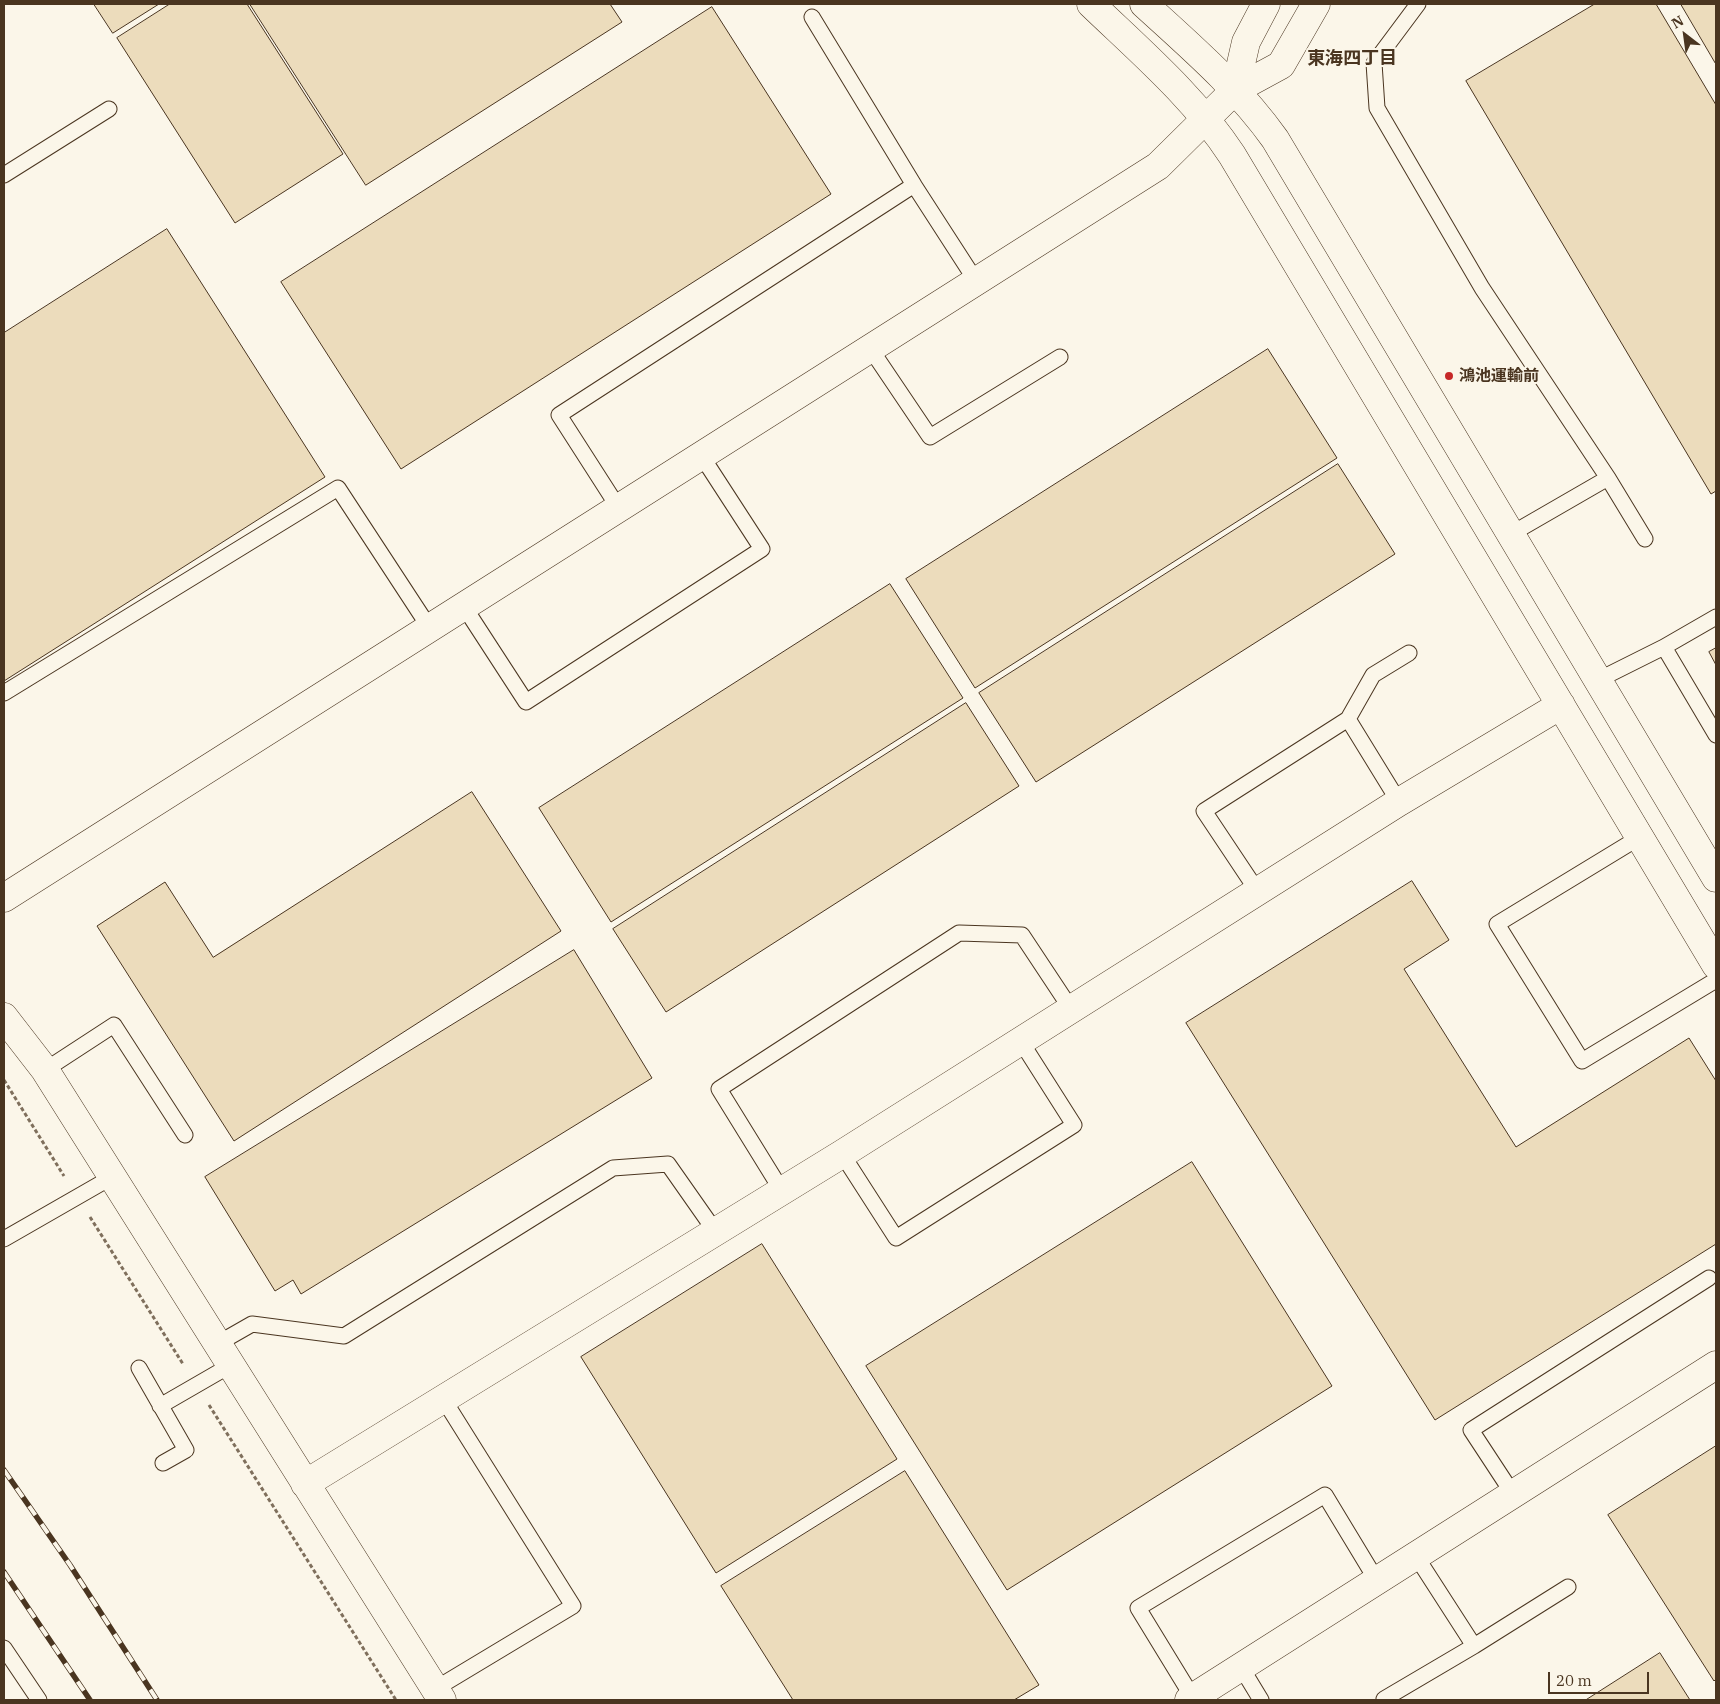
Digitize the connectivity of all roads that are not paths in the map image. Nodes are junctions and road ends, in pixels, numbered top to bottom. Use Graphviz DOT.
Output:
graph roads {
  1 [pos="1091,4"];
  2 [pos="1144,4"];
  3 [pos="1266,4"];
  4 [pos="1316,4"];
  5 [pos="1418,4"];
  6 [pos="812,17"];
  7 [pos="1235,90"];
  8 [pos="109,109"];
  9 [pos="1207,118"];
  10 [pos="4,175"];
  11 [pos="914,185"];
  12 [pos="976,281"];
  13 [pos="870,348"];
  14 [pos="1060,357"];
  15 [pos="701,455"];
  16 [pos="1608,478"];
  17 [pos="618,507"];
  18 [pos="1511,534"];
  19 [pos="1645,539"];
  20 [pos="463,605"];
  21 [pos="1716,617"];
  22 [pos="429,627"];
  23 [pos="1664,647"];
  24 [pos="1409,653"];
  25 [pos="1598,680"];
  26 [pos="4,693"];
  27 [pos="1561,706"];
  28 [pos="1348,719"];
  29 [pos="1716,735"];
  30 [pos="1399,802"];
  31 [pos="1640,837"];
  32 [pos="1716,878"];
  33 [pos="1258,892"];
  34 [pos="4,898"];
  35 [pos="1716,965"];
  36 [pos="1716,980"];
  37 [pos="1070,1009"];
  38 [pos="4,1017"];
  39 [pos="1020,1040"];
  40 [pos="45,1070"];
  41 [pos="185,1135"];
  42 [pos="842,1154"];
  43 [pos="112,1177"];
  44 [pos="782,1191"];
  45 [pos="715,1231"];
  46 [pos="4,1239"];
  47 [pos="1709,1278"];
  48 [pos="224,1355"];
  49 [pos="1716,1365"];
  50 [pos="139,1368"];
  51 [pos="444,1400"];
  52 [pos="160,1406"];
  53 [pos="163,1463"];
  54 [pos="305,1484"];
  55 [pos="1512,1494"];
  56 [pos="1416,1556"];
  57 [pos="1377,1581"];
  58 [pos="1568,1587"];
  59 [pos="1474,1646"];
  60 [pos="4,1648"];
  61 [pos="1241,1667"];
  62 [pos="438,1695"];
  63 [pos="1191,1699"];
  64 [pos="1384,1699"];
  65 [pos="39,1700"];
  66 [pos="1261,1700"];
  1 -- 9 [label="street"];
  2 -- 7 [label="street"];
  3 -- 7 [label="street"];
  4 -- 7 [label="street"];
  5 -- 16 [label="lane"];
  6 -- 11 [label="lane"];
  7 -- 9 [label="street"];
  7 -- 18 [label="street"];
  8 -- 10 [label="lane"];
  9 -- 12 [label="street"];
  9 -- 27 [label="street"];
  11 -- 12 [label="lane"];
  11 -- 17 [label="lane"];
  12 -- 13 [label="street"];
  13 -- 14 [label="lane"];
  13 -- 15 [label="street"];
  15 -- 17 [label="street"];
  15 -- 20 [label="lane"];
  16 -- 18 [label="lane"];
  16 -- 19 [label="lane"];
  17 -- 20 [label="street"];
  18 -- 25 [label="street"];
  20 -- 22 [label="street"];
  21 -- 23 [label="lane"];
  22 -- 26 [label="lane"];
  22 -- 34 [label="street"];
  23 -- 25 [label="lane"];
  23 -- 29 [label="lane"];
  24 -- 28 [label="lane"];
  25 -- 32 [label="street"];
  27 -- 30 [label="street"];
  27 -- 31 [label="street"];
  28 -- 30 [label="lane"];
  28 -- 33 [label="lane"];
  30 -- 33 [label="street"];
  31 -- 35 [label="street"];
  31 -- 36 [label="lane"];
  33 -- 37 [label="street"];
  37 -- 39 [label="street"];
  37 -- 44 [label="lane"];
  38 -- 40 [label="street"];
  39 -- 42 [label="street"];
  39 -- 42 [label="lane"];
  40 -- 41 [label="lane"];
  40 -- 43 [label="street"];
  42 -- 44 [label="street"];
  43 -- 46 [label="lane"];
  43 -- 48 [label="street"];
  44 -- 45 [label="street"];
  45 -- 48 [label="lane"];
  45 -- 51 [label="street"];
  47 -- 55 [label="lane"];
  48 -- 52 [label="lane"];
  48 -- 54 [label="street"];
  49 -- 55 [label="street"];
  50 -- 52 [label="lane"];
  51 -- 54 [label="street"];
  51 -- 62 [label="lane"];
  52 -- 53 [label="lane"];
  54 -- 62 [label="street"];
  55 -- 56 [label="street"];
  56 -- 57 [label="street"];
  56 -- 59 [label="lane"];
  57 -- 61 [label="street"];
  57 -- 63 [label="lane"];
  58 -- 59 [label="lane"];
  59 -- 64 [label="lane"];
  60 -- 65 [label="lane"];
  61 -- 63 [label="street"];
  61 -- 66 [label="lane"];
}
